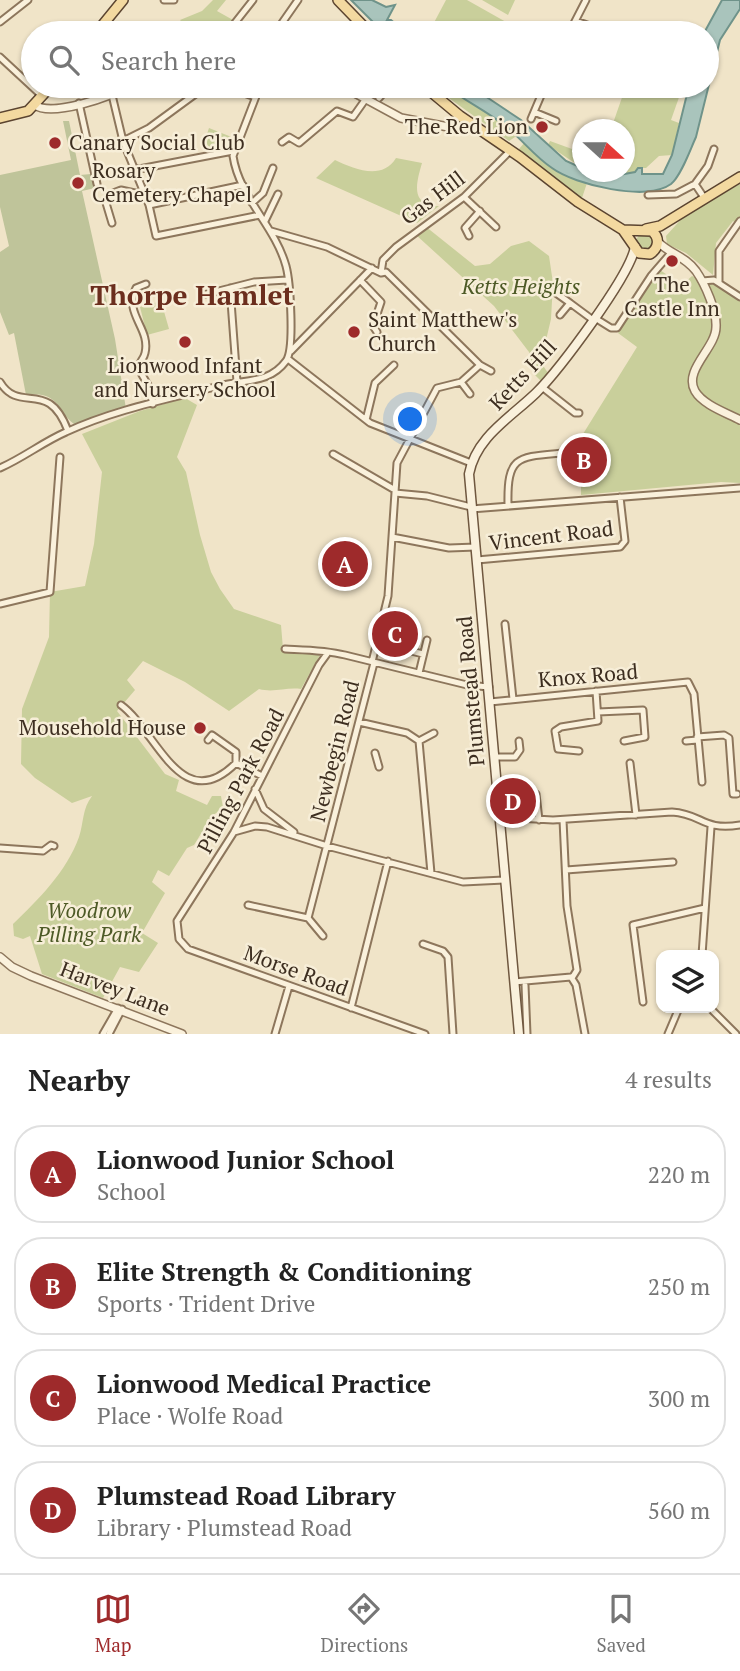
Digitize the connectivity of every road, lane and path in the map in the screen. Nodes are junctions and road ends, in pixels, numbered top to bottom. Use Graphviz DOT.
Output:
graph roads {
  1 [pos="28,0"];
  2 [pos="123,0"];
  3 [pos="164,0"];
  4 [pos="174,0"];
  5 [pos="253,0"];
  6 [pos="298,0"];
  7 [pos="338,0"];
  8 [pos="586,0"];
  9 [pos="106,21"];
  10 [pos="236,21"];
  11 [pos="283,21"];
  12 [pos="358,21"];
  13 [pos="576,21"];
  14 [pos="0,22"];
  15 [pos="0,57"];
  16 [pos="21,76"];
  17 [pos="41,98"];
  18 [pos="100,98"];
  19 [pos="113,98"];
  20 [pos="190,98"];
  21 [pos="255,98"];
  22 [pos="362,98"];
  23 [pos="439,98"];
  24 [pos="540,98"];
  25 [pos="365,100"];
  26 [pos="79,103"];
  27 [pos="35,106"];
  28 [pos="534,112"];
  29 [pos="0,118"];
  30 [pos="531,120"];
  31 [pos="556,121"];
  32 [pos="469,123"];
  33 [pos="123,141"];
  34 [pos="282,142"];
  35 [pos="714,149"];
  36 [pos="233,151"];
  37 [pos="510,152"];
  38 [pos="272,168"];
  39 [pos="134,170"];
  40 [pos="740,177"];
  41 [pos="97,184"];
  42 [pos="695,184"];
  43 [pos="243,185"];
  44 [pos="144,194"];
  45 [pos="278,194"];
  46 [pos="648,195"];
  47 [pos="464,197"];
  48 [pos="705,199"];
  49 [pos="253,202"];
  50 [pos="149,205"];
  51 [pos="683,210"];
  52 [pos="480,211"];
  53 [pos="260,215"];
  54 [pos="265,221"];
  55 [pos="740,221"];
  56 [pos="112,223"];
  57 [pos="496,227"];
  58 [pos="623,230"];
  59 [pos="642,230"];
  60 [pos="271,231"];
  61 [pos="469,236"];
  62 [pos="634,246"];
  63 [pos="657,252"];
  64 [pos="670,252"];
  65 [pos="372,268"];
  66 [pos="626,268"];
  67 [pos="381,273"];
  68 [pos="287,280"];
  69 [pos="360,280"];
  70 [pos="702,282"];
  71 [pos="719,283"];
  72 [pos="146,285"];
  73 [pos="230,288"];
  74 [pos="556,293"];
  75 [pos="203,295"];
  76 [pos="740,297"];
  77 [pos="570,303"];
  78 [pos="560,315"];
  79 [pos="594,319"];
  80 [pos="377,332"];
  81 [pos="291,351"];
  82 [pos="288,359"];
  83 [pos="394,365"];
  84 [pos="482,365"];
  85 [pos="491,371"];
  86 [pos="0,382"];
  87 [pos="237,382"];
  88 [pos="461,382"];
  89 [pos="542,387"];
  90 [pos="470,394"];
  91 [pos="153,404"];
  92 [pos="579,412"];
  93 [pos="366,420"];
  94 [pos="740,421"];
  95 [pos="68,431"];
  96 [pos="410,439"];
  97 [pos="564,453"];
  98 [pos="333,454"];
  99 [pos="60,457"];
  100 [pos="471,463"];
  101 [pos="0,468"];
  102 [pos="740,480"];
  103 [pos="738,488"];
  104 [pos="395,492"];
  105 [pos="621,497"];
  106 [pos="508,505"];
  107 [pos="471,510"];
  108 [pos="392,537"];
  109 [pos="476,547"];
  110 [pos="477,560"];
  111 [pos="0,604"];
  112 [pos="507,627"];
  113 [pos="427,640"];
  114 [pos="285,649"];
  115 [pos="411,651"];
  116 [pos="327,654"];
  117 [pos="424,654"];
  118 [pos="373,662"];
  119 [pos="419,673"];
  120 [pos="489,687"];
  121 [pos="596,691"];
  122 [pos="513,699"];
  123 [pos="132,701"];
  124 [pos="490,702"];
  125 [pos="598,712"];
  126 [pos="359,722"];
  127 [pos="434,733"];
  128 [pos="697,738"];
  129 [pos="208,740"];
  130 [pos="419,741"];
  131 [pos="686,741"];
  132 [pos="628,742"];
  133 [pos="521,744"];
  134 [pos="577,752"];
  135 [pos="375,753"];
  136 [pos="494,757"];
  137 [pos="236,763"];
  138 [pos="630,763"];
  139 [pos="379,767"];
  140 [pos="262,776"];
  141 [pos="702,782"];
  142 [pos="256,789"];
  143 [pos="547,794"];
  144 [pos="737,794"];
  145 [pos="636,815"];
  146 [pos="499,817"];
  147 [pos="538,820"];
  148 [pos="563,820"];
  149 [pos="740,825"];
  150 [pos="711,827"];
  151 [pos="234,832"];
  152 [pos="302,837"];
  153 [pos="51,844"];
  154 [pos="327,846"];
  155 [pos="0,848"];
  156 [pos="388,861"];
  157 [pos="673,862"];
  158 [pos="566,870"];
  159 [pos="432,873"];
  160 [pos="504,880"];
  161 [pos="248,905"];
  162 [pos="705,908"];
  163 [pos="308,918"];
  164 [pos="177,921"];
  165 [pos="323,936"];
  166 [pos="423,944"];
  167 [pos="702,950"];
  168 [pos="0,957"];
  169 [pos="572,978"];
  170 [pos="514,982"];
  171 [pos="525,985"];
  172 [pos="289,986"];
  173 [pos="643,1002"];
  174 [pos="590,1004"];
  175 [pos="581,1005"];
  176 [pos="120,1008"];
  177 [pos="351,1008"];
  178 [pos="677,1013"];
  179 [pos="715,1013"];
  180 [pos="170,1032"];
  181 [pos="103,1034"];
  182 [pos="109,1034"];
  183 [pos="182,1034"];
  184 [pos="275,1034"];
  185 [pos="425,1034"];
  186 [pos="453,1034"];
  187 [pos="519,1034"];
  188 [pos="527,1034"];
  189 [pos="585,1034"];
  190 [pos="668,1034"];
  191 [pos="736,1034"];
  1 -- 14 [label="street"];
  2 -- 9 [label="main road"];
  3 -- 4 [label="street"];
  5 -- 10 [label="street"];
  6 -- 11 [label="street"];
  7 -- 12 [label="main road"];
  8 -- 13 [label="street"];
  15 -- 16 [label="street"];
  17 -- 27 [label="main road"];
  18 -- 26 [label="street"];
  19 -- 33 [label="street"];
  20 -- 33 [label="street"];
  21 -- 36 [label="street"];
  22 -- 25 [label="street"];
  23 -- 32 [label="main road"];
  24 -- 28 [label="street"];
  25 -- 32 [label="street"];
  25 -- 34 [label="street"];
  26 -- 27 [label="street"];
  26 -- 41 [label="street"];
  27 -- 29 [label="main road"];
  28 -- 30 [label="street"];
  28 -- 31 [label="street"];
  32 -- 37 [label="main road"];
  33 -- 39 [label="street"];
  35 -- 42 [label="street"];
  36 -- 39 [label="street"];
  36 -- 43 [label="street"];
  37 -- 47 [label="street, Gas Hill"];
  37 -- 58 [label="main road"];
  38 -- 49 [label="street"];
  39 -- 44 [label="street"];
  40 -- 48 [label="main road"];
  42 -- 46 [label="street"];
  42 -- 48 [label="street"];
  43 -- 49 [label="street"];
  43 -- 50 [label="street"];
  44 -- 50 [label="street"];
  44 -- 56 [label="street"];
  45 -- 54 [label="street"];
  47 -- 52 [label="street"];
  47 -- 67 [label="street, Gas Hill"];
  48 -- 51 [label="main road"];
  49 -- 53 [label="street"];
  50 -- 53 [label="street"];
  51 -- 59 [label="main road"];
  51 -- 63 [label="main road"];
  52 -- 57 [label="street"];
  52 -- 61 [label="street"];
  53 -- 54 [label="street"];
  54 -- 60 [label="street"];
  55 -- 71 [label="street"];
  58 -- 59 [label="main road"];
  58 -- 62 [label="main road"];
  59 -- 62 [label="main road"];
  59 -- 63 [label="main road"];
  60 -- 65 [label="street"];
  60 -- 68 [label="street"];
  62 -- 63 [label="main road"];
  62 -- 66 [label="main road, Ketts Hill"];
  63 -- 64 [label="street"];
  63 -- 64 [label="street"];
  63 -- 66 [label="main road, Ketts Hill"];
  63 -- 79 [label="street"];
  64 -- 70 [label="street"];
  65 -- 67 [label="street"];
  65 -- 69 [label="street"];
  66 -- 79 [label="main road, Ketts Hill"];
  67 -- 84 [label="street"];
  68 -- 73 [label="street"];
  68 -- 81 [label="street"];
  69 -- 80 [label="street"];
  69 -- 81 [label="street"];
  70 -- 71 [label="street"];
  70 -- 94 [label="street"];
  71 -- 76 [label="street"];
  72 -- 91 [label="street"];
  73 -- 75 [label="street"];
  73 -- 87 [label="street"];
  74 -- 77 [label="street"];
  77 -- 78 [label="street"];
  77 -- 79 [label="street"];
  79 -- 89 [label="main road, Ketts Hill"];
  81 -- 82 [label="street"];
  82 -- 87 [label="street"];
  82 -- 93 [label="street"];
  83 -- 93 [label="street"];
  84 -- 85 [label="street"];
  84 -- 88 [label="street, Newbegin Road"];
  86 -- 95 [label="street"];
  87 -- 91 [label="street"];
  88 -- 90 [label="street"];
  88 -- 96 [label="street, Newbegin Road"];
  89 -- 92 [label="street"];
  89 -- 100 [label="main road, Ketts Hill"];
  91 -- 95 [label="street"];
  93 -- 96 [label="street"];
  95 -- 101 [label="street"];
  96 -- 100 [label="street"];
  96 -- 104 [label="street, Newbegin Road"];
  97 -- 106 [label="street"];
  98 -- 104 [label="street"];
  99 -- 111 [label="street"];
  100 -- 107 [label="main road"];
  102 -- 103 [label="street"];
  103 -- 105 [label="street"];
  104 -- 107 [label="street"];
  104 -- 108 [label="street, Newbegin Road"];
  105 -- 106 [label="street"];
  105 -- 110 [label="street, Vincent Road"];
  106 -- 107 [label="street"];
  107 -- 109 [label="main road, Plumstead Road"];
  108 -- 109 [label="street"];
  108 -- 118 [label="street, Newbegin Road"];
  109 -- 110 [label="main road, Plumstead Road"];
  110 -- 120 [label="main road, Plumstead Road"];
  112 -- 122 [label="street"];
  113 -- 117 [label="street"];
  114 -- 116 [label="street"];
  115 -- 117 [label="street"];
  116 -- 118 [label="street"];
  116 -- 140 [label="street, Pilling Park Road"];
  117 -- 119 [label="street"];
  118 -- 119 [label="street"];
  118 -- 126 [label="street, Newbegin Road"];
  119 -- 120 [label="street"];
  120 -- 124 [label="main road, Plumstead Road"];
  121 -- 122 [label="street, Knox Road"];
  121 -- 125 [label="street"];
  121 -- 128 [label="street, Knox Road"];
  122 -- 124 [label="street, Knox Road"];
  123 -- 137 [label="street"];
  124 -- 136 [label="main road, Plumstead Road"];
  125 -- 132 [label="street"];
  125 -- 134 [label="street"];
  126 -- 130 [label="street"];
  126 -- 154 [label="street, Newbegin Road"];
  127 -- 130 [label="street"];
  128 -- 131 [label="street"];
  128 -- 141 [label="street"];
  128 -- 144 [label="street"];
  129 -- 137 [label="street"];
  130 -- 159 [label="street"];
  133 -- 136 [label="street"];
  135 -- 139 [label="street"];
  136 -- 146 [label="main road, Plumstead Road"];
  137 -- 140 [label="street"];
  138 -- 145 [label="street"];
  140 -- 142 [label="street, Pilling Park Road"];
  142 -- 151 [label="street, Pilling Park Road"];
  142 -- 152 [label="street"];
  143 -- 147 [label="street"];
  145 -- 148 [label="street"];
  145 -- 150 [label="street"];
  146 -- 147 [label="street"];
  146 -- 160 [label="main road, Plumstead Road"];
  147 -- 148 [label="street"];
  148 -- 158 [label="street"];
  149 -- 150 [label="street"];
  150 -- 162 [label="street"];
  151 -- 152 [label="street"];
  151 -- 164 [label="street, Pilling Park Road"];
  152 -- 154 [label="street"];
  153 -- 155 [label="street"];
  154 -- 156 [label="street"];
  154 -- 163 [label="street, Newbegin Road"];
  156 -- 159 [label="street"];
  156 -- 177 [label="street"];
  157 -- 158 [label="street"];
  158 -- 169 [label="street"];
  159 -- 160 [label="street"];
  160 -- 170 [label="main road, Plumstead Road"];
  161 -- 163 [label="street"];
  162 -- 167 [label="street"];
  162 -- 173 [label="street"];
  163 -- 165 [label="street"];
  164 -- 172 [label="street, Morse Road"];
  166 -- 186 [label="street"];
  168 -- 176 [label="street, Harvey Lane"];
  169 -- 170 [label="street"];
  169 -- 175 [label="street"];
  170 -- 187 [label="main road, Plumstead Road"];
  171 -- 188 [label="street"];
  172 -- 177 [label="street, Morse Road"];
  172 -- 184 [label="street"];
  174 -- 175 [label="street"];
  175 -- 189 [label="street"];
  176 -- 180 [label="street, Harvey Lane"];
  176 -- 181 [label="street"];
  176 -- 182 [label="street"];
  177 -- 185 [label="street, Morse Road"];
  178 -- 190 [label="street"];
  179 -- 191 [label="street"];
  180 -- 183 [label="street, Harvey Lane"];
}
